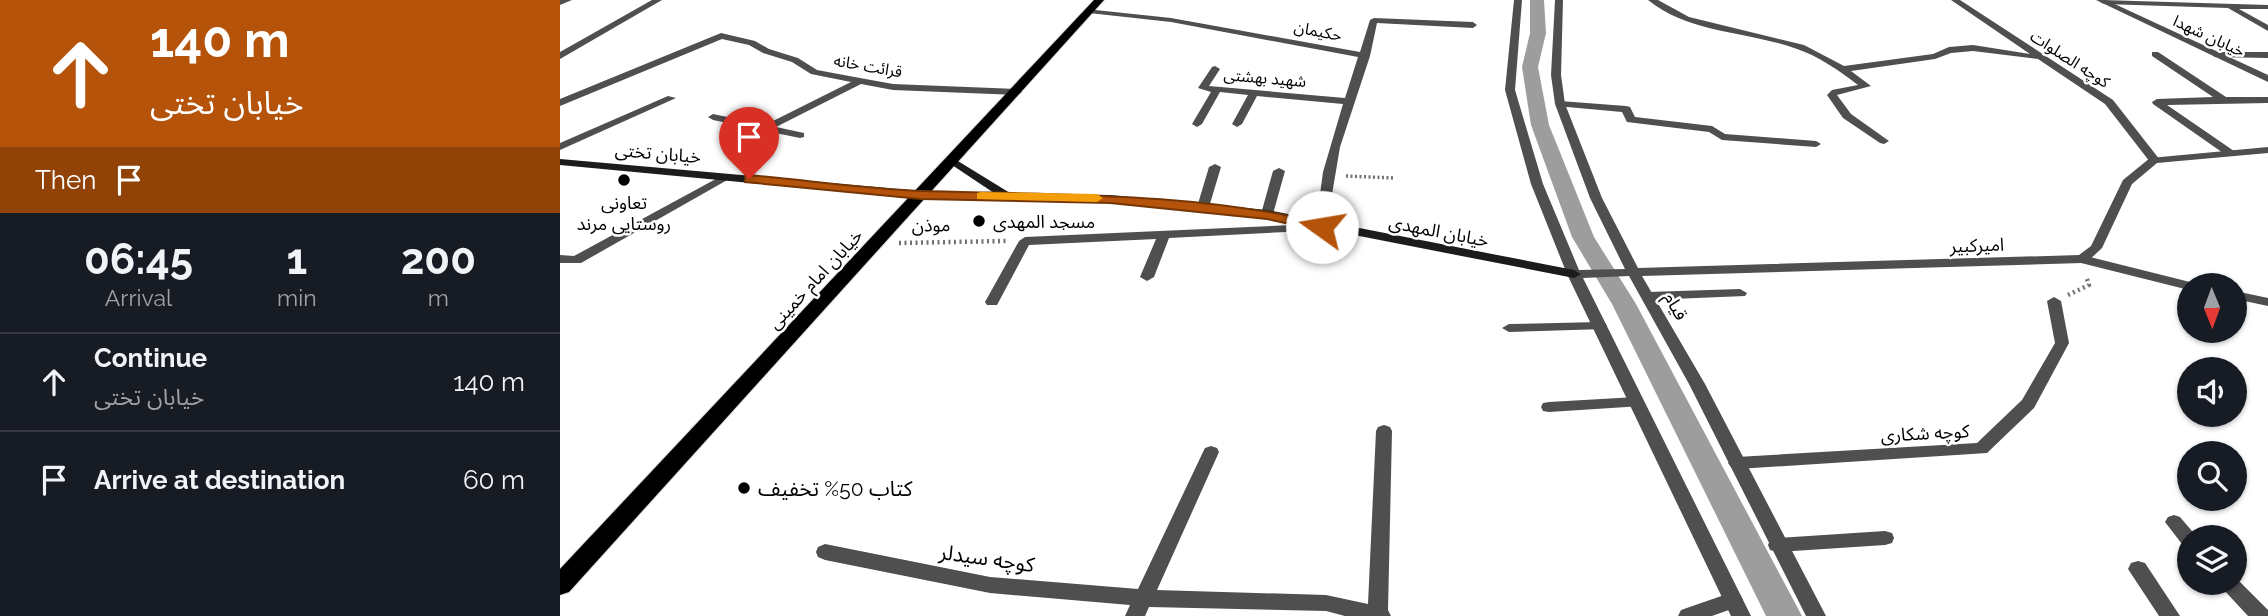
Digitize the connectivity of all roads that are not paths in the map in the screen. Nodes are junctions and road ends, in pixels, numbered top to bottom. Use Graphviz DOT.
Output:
graph roads {
  1 [pos="568,0"];
  2 [pos="658,0"];
  3 [pos="1099,0"];
  4 [pos="1518,0"];
  5 [pos="1559,0"];
  6 [pos="1652,0"];
  7 [pos="1955,0"];
  8 [pos="2218,0"];
  9 [pos="2102,1"];
  10 [pos="560,3"];
  11 [pos="2229,6"];
  12 [pos="2268,7"];
  13 [pos="1089,11"];
  14 [pos="1473,25"];
  15 [pos="2268,28"];
  16 [pos="2155,54"];
  17 [pos="2217,55"];
  18 [pos="2268,55"];
  19 [pos="560,56"];
  20 [pos="1365,56"];
  21 [pos="2039,58"];
  22 [pos="1215,69"];
  23 [pos="1843,69"];
  24 [pos="2268,79"];
  25 [pos="860,81"];
  26 [pos="1217,89"];
  27 [pos="1017,92"];
  28 [pos="1254,93"];
  29 [pos="671,99"];
  30 [pos="2224,100"];
  31 [pos="2268,100"];
  32 [pos="1347,101"];
  33 [pos="560,103"];
  34 [pos="1560,104"];
  35 [pos="713,117"];
  36 [pos="1197,124"];
  37 [pos="1237,124"];
  38 [pos="765,128"];
  39 [pos="800,135"];
  40 [pos="1884,141"];
  41 [pos="1816,144"];
  42 [pos="560,147"];
  43 [pos="2268,150"];
  44 [pos="2230,153"];
  45 [pos="2154,160"];
  46 [pos="953,161"];
  47 [pos="560,162"];
  48 [pos="1215,167"];
  49 [pos="1279,171"];
  50 [pos="725,177"];
  51 [pos="921,195"];
  52 [pos="1007,196"];
  53 [pos="1203,207"];
  54 [pos="1267,215"];
  55 [pos="1322,227"];
  56 [pos="1164,235"];
  57 [pos="560,259"];
  58 [pos="2082,259"];
  59 [pos="1633,272"];
  60 [pos="1574,274"];
  61 [pos="1147,277"];
  62 [pos="2177,283"];
  63 [pos="1740,293"];
  64 [pos="1648,296"];
  65 [pos="2247,298"];
  66 [pos="2054,301"];
  67 [pos="992,302"];
  68 [pos="2268,302"];
  69 [pos="1600,326"];
  70 [pos="1509,328"];
  71 [pos="1636,402"];
  72 [pos="1549,407"];
  73 [pos="1384,430"];
  74 [pos="1212,452"];
  75 [pos="1737,463"];
  76 [pos="2174,522"];
  77 [pos="2177,525"];
  78 [pos="1885,538"];
  79 [pos="1777,545"];
  80 [pos="825,552"];
  81 [pos="2138,569"];
  82 [pos="560,585"];
  83 [pos="2241,595"];
  84 [pos="1139,607"];
  85 [pos="1737,608"];
  86 [pos="1380,616"];
  87 [pos="1688,616"];
  88 [pos="1816,616"];
  89 [pos="2170,616"];
  90 [pos="2261,616"];
  1 -- 10 [label="street"];
  2 -- 19 [label="street"];
  3 -- 13 [label="main road, خیابان امام خمینی"];
  4 -- 60 [label="street"];
  5 -- 34 [label="street, قیام"];
  6 -- 23 [label="street"];
  7 -- 21 [label="street, کوچه الصلوات"];
  8 -- 11 [label="street"];
  9 -- 11 [label="street"];
  9 -- 17 [label="street, خیابان شهدا"];
  11 -- 12 [label="street"];
  11 -- 15 [label="street"];
  13 -- 20 [label="street, حکیمان"];
  13 -- 27 [label="main road, خیابان امام خمینی"];
  14 -- 20 [label="street"];
  16 -- 30 [label="street"];
  17 -- 18 [label="street"];
  17 -- 24 [label="street, خیابان شهدا"];
  20 -- 32 [label="street"];
  21 -- 23 [label="street"];
  21 -- 45 [label="street, کوچه الصلوات"];
  22 -- 26 [label="street, شهید بهشتی"];
  23 -- 40 [label="street"];
  25 -- 27 [label="street, قرائت خانه"];
  25 -- 33 [label="street, قرائت خانه"];
  25 -- 38 [label="street"];
  26 -- 28 [label="street, شهید بهشتی"];
  26 -- 36 [label="street"];
  27 -- 46 [label="main road, خیابان امام خمینی"];
  28 -- 32 [label="street, شهید بهشتی"];
  28 -- 37 [label="street"];
  29 -- 42 [label="street"];
  30 -- 31 [label="street"];
  30 -- 44 [label="street"];
  32 -- 55 [label="street"];
  34 -- 41 [label="street"];
  34 -- 59 [label="street, قیام"];
  35 -- 38 [label="street"];
  38 -- 39 [label="street"];
  43 -- 44 [label="street"];
  44 -- 45 [label="street"];
  45 -- 58 [label="street"];
  46 -- 51 [label="main road, خیابان امام خمینی"];
  46 -- 52 [label="main road"];
  47 -- 50 [label="main road, خیابان تختی"];
  48 -- 53 [label="street"];
  49 -- 54 [label="street"];
  50 -- 51 [label="main road, خیابان تختی"];
  50 -- 57 [label="street"];
  51 -- 52 [label="main road, خیابان المهدی"];
  51 -- 82 [label="main road, خیابان امام خمینی"];
  52 -- 53 [label="main road, خیابان المهدی"];
  53 -- 54 [label="main road, خیابان المهدی"];
  54 -- 55 [label="main road, خیابان المهدی"];
  55 -- 56 [label="street"];
  55 -- 60 [label="main road, خیابان المهدی"];
  56 -- 61 [label="street"];
  56 -- 67 [label="street"];
  58 -- 59 [label="street, امیرکبیر"];
  58 -- 62 [label="street, امیرکبیر"];
  59 -- 60 [label="street, امیرکبیر"];
  59 -- 64 [label="street, قیام"];
  60 -- 69 [label="street"];
  63 -- 64 [label="street"];
  64 -- 75 [label="street, قیام"];
  65 -- 68 [label="street"];
  66 -- 75 [label="street, کوچه شکاری"];
  69 -- 70 [label="street"];
  69 -- 71 [label="street"];
  71 -- 72 [label="street"];
  71 -- 85 [label="street"];
  73 -- 86 [label="street"];
  74 -- 84 [label="street"];
  75 -- 79 [label="street, قیام"];
  76 -- 77 [label="street"];
  78 -- 79 [label="street"];
  79 -- 88 [label="street, قیام"];
  80 -- 84 [label="street, کوچه سیدلر"];
  81 -- 89 [label="street"];
  83 -- 90 [label="street"];
  84 -- 86 [label="street, کوچه سیدلر"];
  85 -- 87 [label="street"];
}
